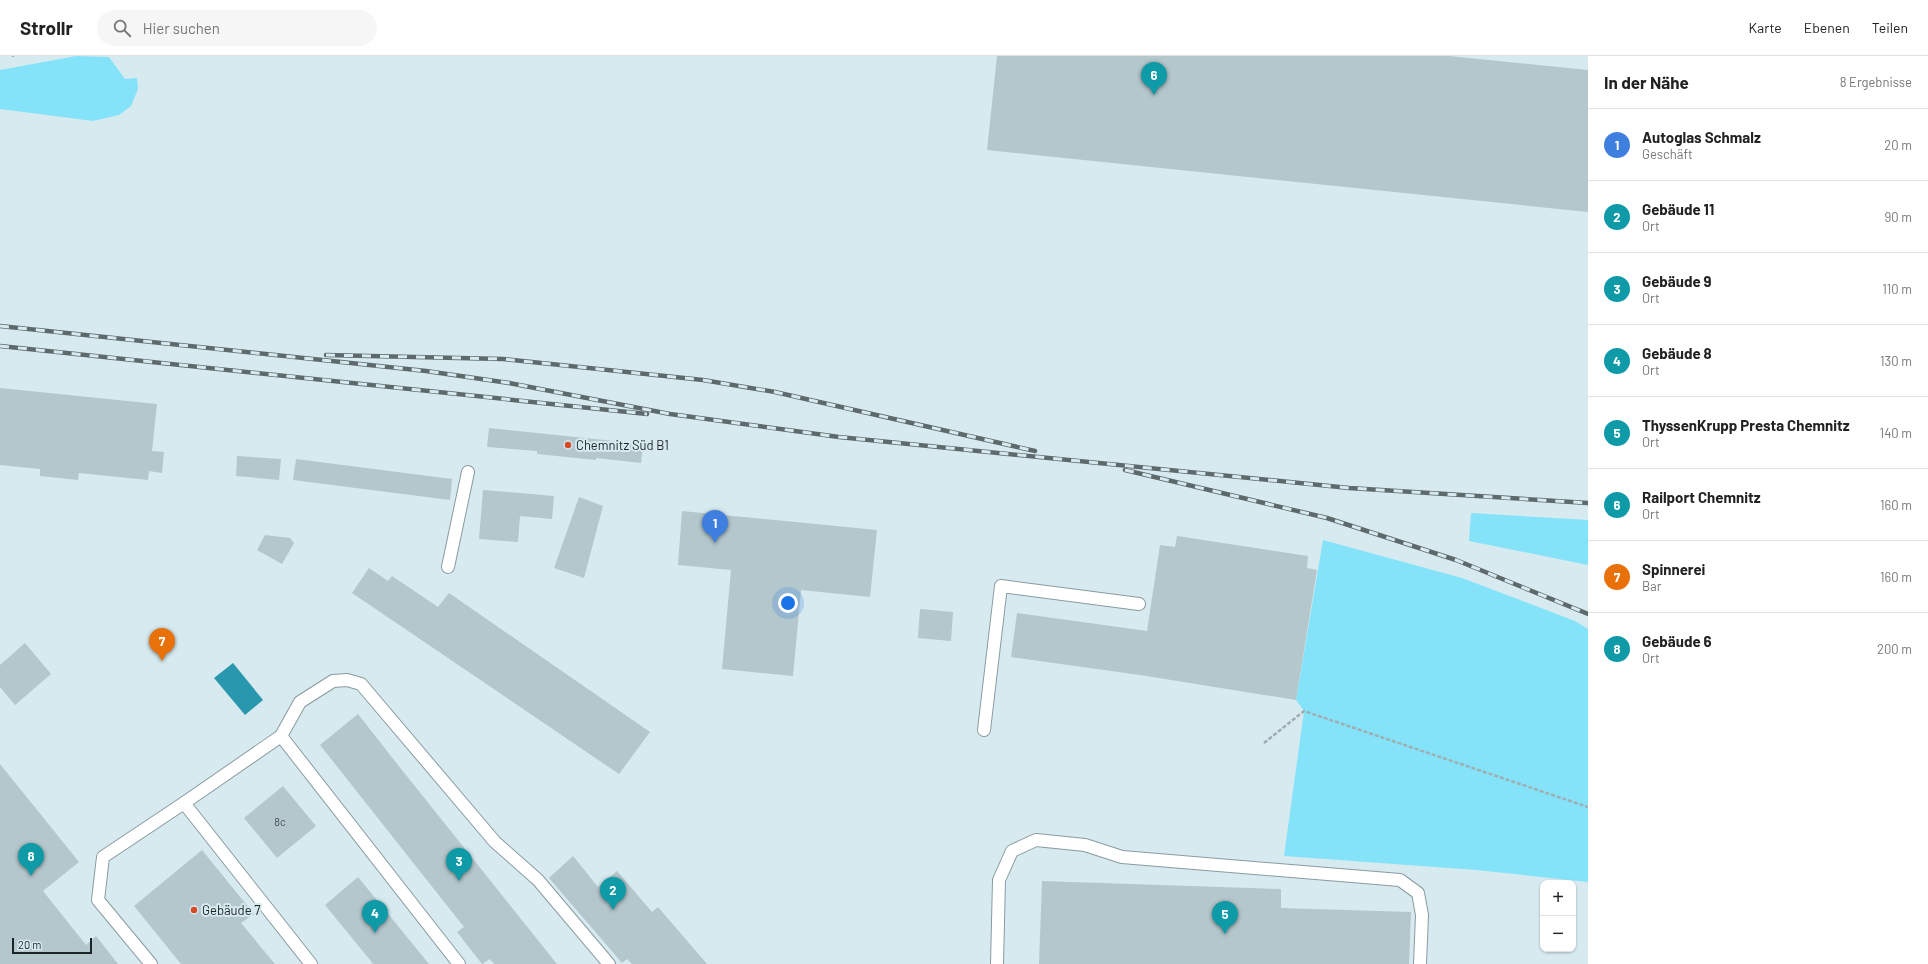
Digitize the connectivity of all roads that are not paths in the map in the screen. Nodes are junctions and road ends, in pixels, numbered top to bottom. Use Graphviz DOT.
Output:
graph roads {
  1 [pos="468,472"];
  2 [pos="448,567"];
  3 [pos="1139,604"];
  4 [pos="984,730"];
  5 [pos="281,736"];
  6 [pos="184,803"];
  7 [pos="151,964"];
  8 [pos="312,964"];
  9 [pos="459,964"];
  10 [pos="609,964"];
  11 [pos="996,964"];
  12 [pos="1420,964"];
  1 -- 2 [label="lane"];
  3 -- 4 [label="lane"];
  5 -- 6 [label="lane"];
  5 -- 9 [label="lane"];
  5 -- 10 [label="lane"];
  6 -- 7 [label="lane"];
  6 -- 8 [label="lane"];
  11 -- 12 [label="lane"];
}
